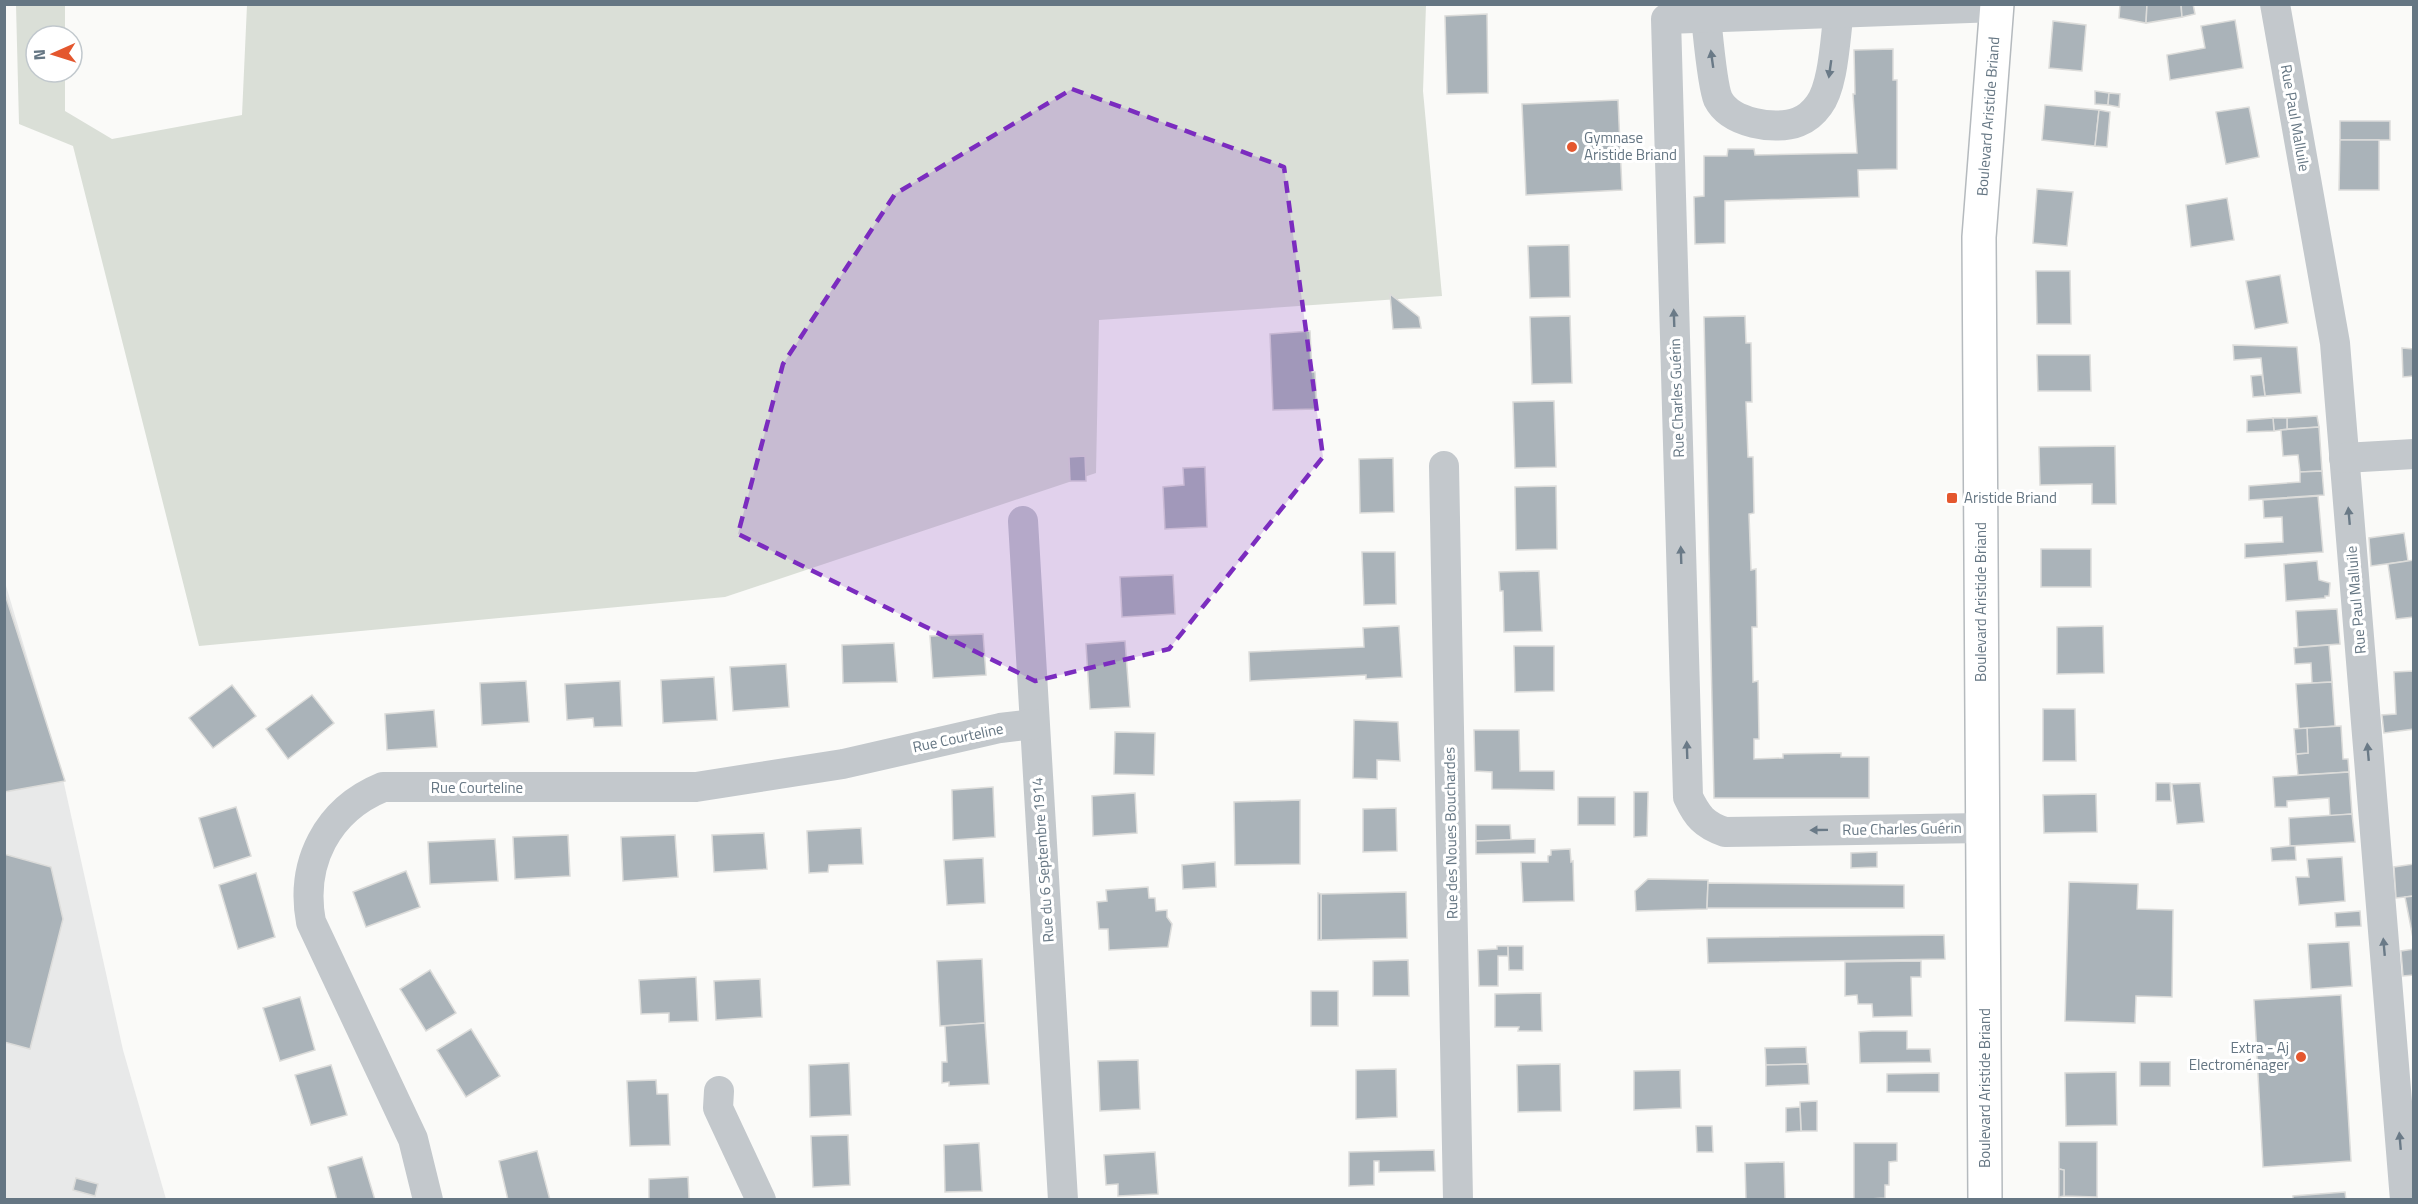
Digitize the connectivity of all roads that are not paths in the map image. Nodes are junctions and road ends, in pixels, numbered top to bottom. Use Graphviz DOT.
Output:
graph roads {
  1 [pos="2275,4"];
  2 [pos="1997,6"];
  3 [pos="1839,11"];
  4 [pos="1706,17"];
  5 [pos="2414,454"];
  6 [pos="2344,458"];
  7 [pos="1444,466"];
  8 [pos="1023,521"];
  9 [pos="1034,724"];
  10 [pos="1983,828"];
  11 [pos="719,1091"];
  12 [pos="428,1200"];
  13 [pos="761,1200"];
  14 [pos="1063,1200"];
  15 [pos="1458,1200"];
  16 [pos="1985,1200"];
  17 [pos="2404,1200"];
  1 -- 6 [label="street, Rue Paul Malluile"];
  2 -- 3 [label="street, Rue Charles Guérin"];
  2 -- 10 [label="main road, Boulevard Aristide Briand"];
  3 -- 4 [label="street, Rue Charles Guérin"];
  3 -- 4 [label="street, one-way"];
  10 -- 4 [label="street, Rue Charles Guérin, one-way"];
  5 -- 6 [label="street"];
  17 -- 6 [label="street, Rue Paul Malluile, one-way"];
  7 -- 15 [label="street, Rue des Noues Bouchardes"];
  8 -- 9 [label="street, Rue du 6 Septembre 1914"];
  9 -- 12 [label="street, Rue Courteline"];
  9 -- 14 [label="street, Rue du 6 Septembre 1914"];
  10 -- 16 [label="main road, Boulevard Aristide Briand"];
  11 -- 13 [label="street"];
}
